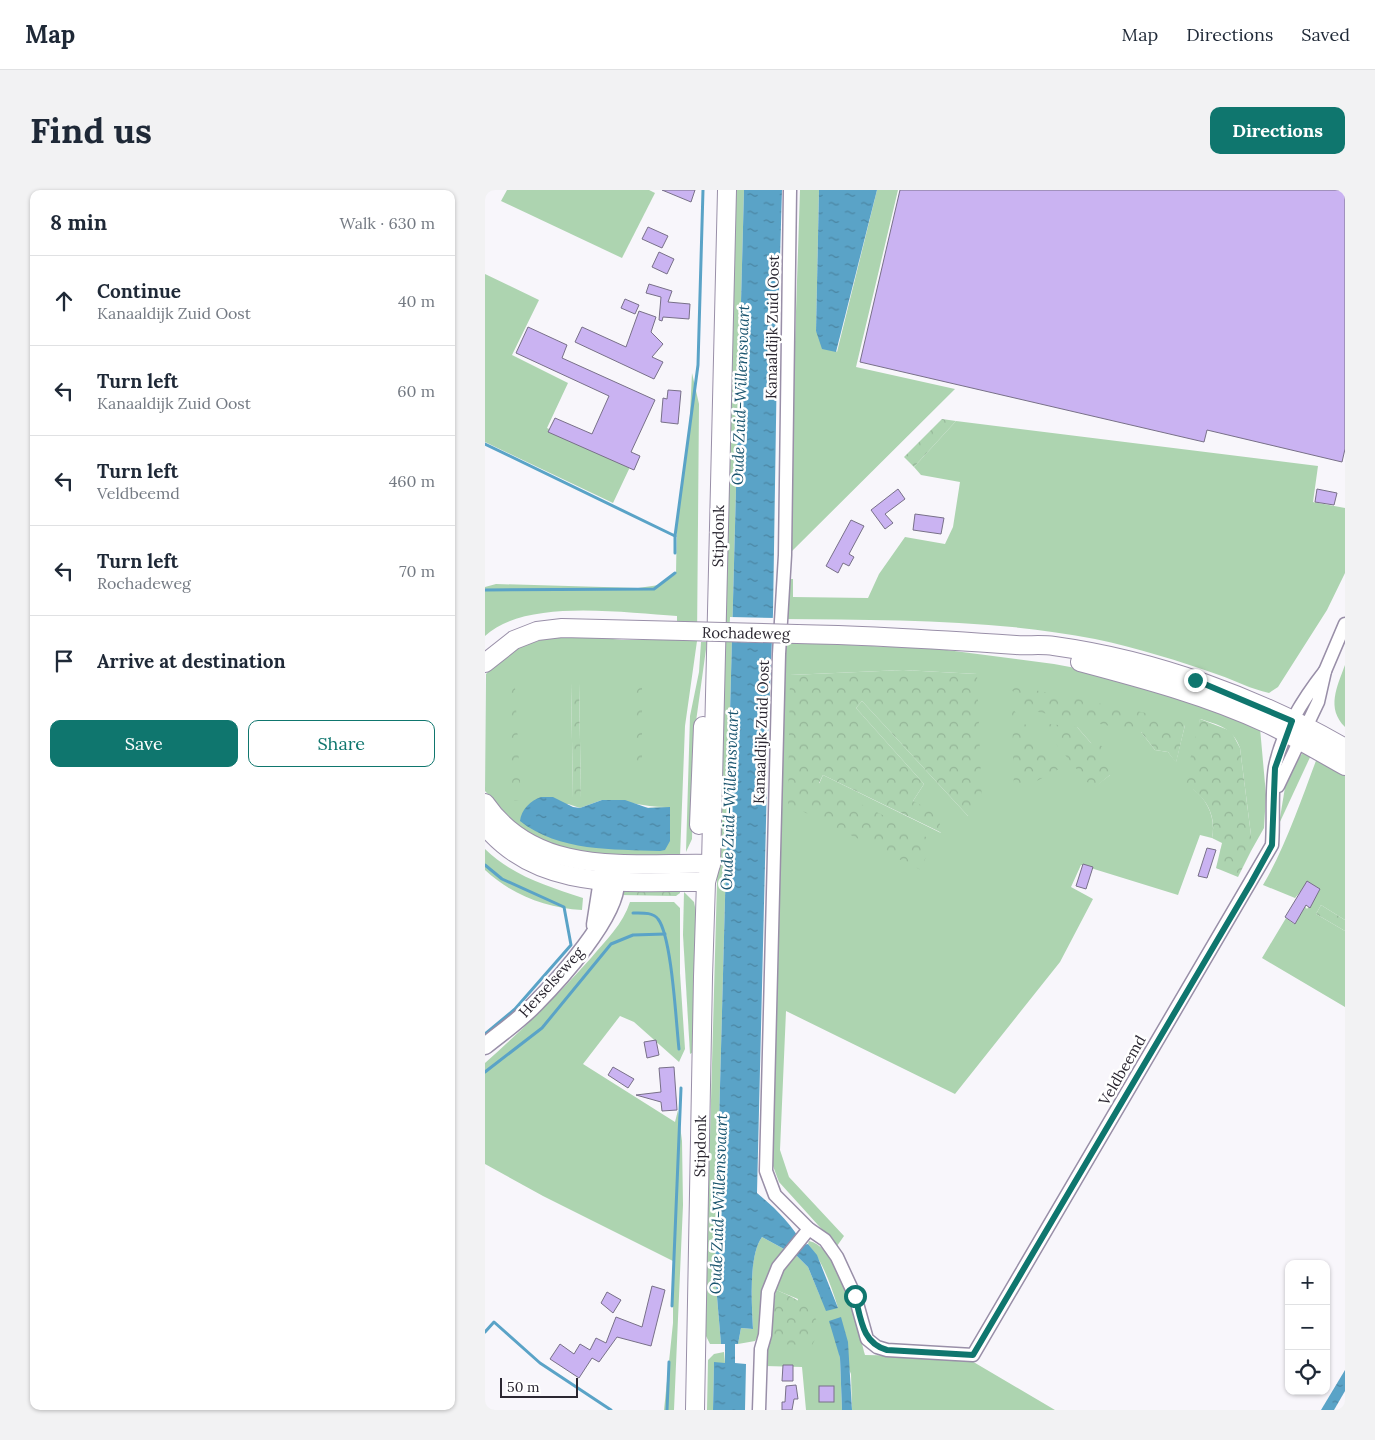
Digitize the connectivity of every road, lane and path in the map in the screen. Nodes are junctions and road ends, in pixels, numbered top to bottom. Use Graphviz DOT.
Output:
graph roads {
  1 [pos="727,190"];
  2 [pos="790,190"];
  3 [pos="1345,624"];
  4 [pos="485,663"];
  5 [pos="1296,730"];
  6 [pos="1345,748"];
  7 [pos="1345,766"];
  8 [pos="485,804"];
  9 [pos="485,826"];
  10 [pos="609,864"];
  11 [pos="705,864"];
  12 [pos="609,880"];
  13 [pos="706,882"];
  14 [pos="485,1046"];
  15 [pos="809,1229"];
  16 [pos="973,1355"];
  17 [pos="695,1410"];
  18 [pos="759,1410"];
  1 -- 11 [label="main road, Stipdonk"];
  2 -- 15 [label="street, Kanaaldijk Zuid Oost"];
  3 -- 5 [label="street, Veldbeemd"];
  4 -- 5 [label="main road, Rochadeweg, bridge"];
  5 -- 6 [label="main road, Rochadeweg"];
  5 -- 7 [label="main road, Rochadeweg"];
  5 -- 16 [label="street, Veldbeemd"];
  8 -- 10 [label="main road"];
  9 -- 12 [label="main road"];
  10 -- 11 [label="main road"];
  10 -- 12 [label="street"];
  11 -- 13 [label="main road, Stipdonk"];
  12 -- 13 [label="main road"];
  12 -- 14 [label="street, Herselseweg"];
  13 -- 17 [label="main road, Stipdonk"];
  15 -- 16 [label="street, Kanaaldijk Zuid Oost"];
  15 -- 18 [label="street"];
}
